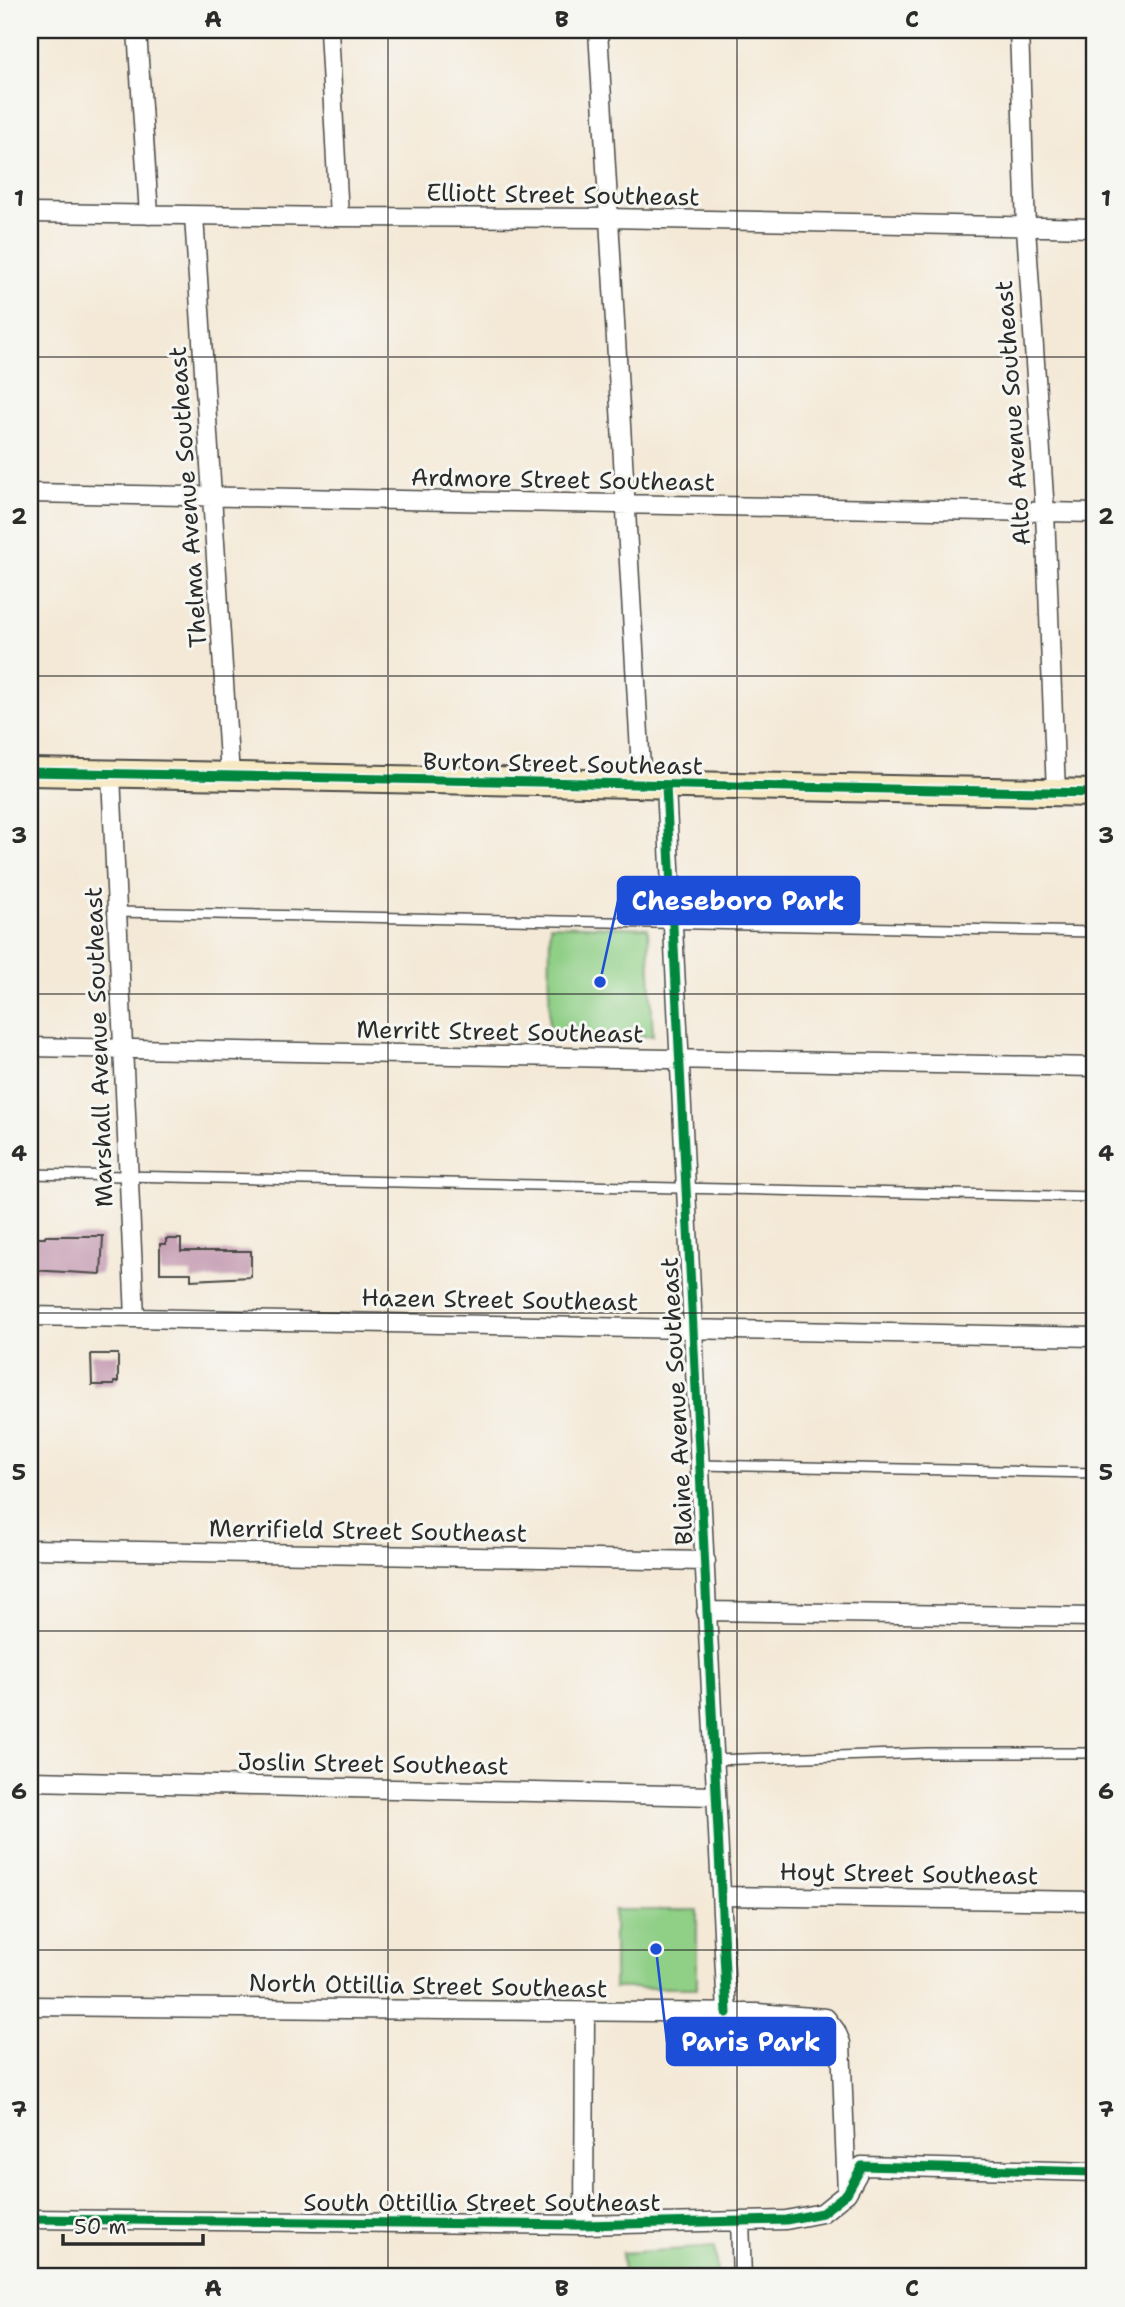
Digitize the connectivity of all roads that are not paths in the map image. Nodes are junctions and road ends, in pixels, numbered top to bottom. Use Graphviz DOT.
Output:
graph roads {
  1 [pos="137,30"];
  2 [pos="329,30"];
  3 [pos="598,30"];
  4 [pos="1019,30"];
  5 [pos="30,213"];
  6 [pos="149,215"];
  7 [pos="194,216"];
  8 [pos="340,218"];
  9 [pos="608,218"];
  10 [pos="1026,228"];
  11 [pos="1095,228"];
  12 [pos="30,493"];
  13 [pos="213,497"];
  14 [pos="626,506"];
  15 [pos="1045,512"];
  16 [pos="1095,513"];
  17 [pos="30,772"];
  18 [pos="111,774"];
  19 [pos="230,776"];
  20 [pos="654,786"];
  21 [pos="1056,793"];
  22 [pos="1095,793"];
  23 [pos="117,912"];
  24 [pos="672,923"];
  25 [pos="1095,932"];
  26 [pos="30,1047"];
  27 [pos="123,1049"];
  28 [pos="678,1060"];
  29 [pos="1095,1067"];
  30 [pos="30,1174"];
  31 [pos="129,1175"];
  32 [pos="685,1189"];
  33 [pos="1095,1197"];
  34 [pos="30,1316"];
  35 [pos="135,1318"];
  36 [pos="692,1327"];
  37 [pos="1095,1337"];
  38 [pos="700,1465"];
  39 [pos="1095,1473"];
  40 [pos="30,1549"];
  41 [pos="705,1562"];
  42 [pos="706,1611"];
  43 [pos="1095,1616"];
  44 [pos="1095,1754"];
  45 [pos="713,1760"];
  46 [pos="30,1781"];
  47 [pos="715,1796"];
  48 [pos="722,1895"];
  49 [pos="1095,1901"];
  50 [pos="30,2006"];
  51 [pos="585,2012"];
  52 [pos="726,2013"];
  53 [pos="1095,2172"];
  54 [pos="847,2193"];
  55 [pos="30,2219"];
  56 [pos="740,2221"];
  57 [pos="584,2225"];
  58 [pos="742,2277"];
  1 -- 6 [label="street"];
  2 -- 8 [label="street"];
  3 -- 9 [label="street, Blaine Avenue Southeast"];
  4 -- 10 [label="street, Alto Avenue Southeast"];
  5 -- 6 [label="street, Elliott Street Southeast"];
  6 -- 7 [label="street, Elliott Street Southeast"];
  7 -- 8 [label="street, Elliott Street Southeast"];
  7 -- 13 [label="street, Thelma Avenue Southeast"];
  8 -- 9 [label="street, Elliott Street Southeast"];
  9 -- 10 [label="street, Elliott Street Southeast"];
  9 -- 14 [label="street, Blaine Avenue Southeast"];
  10 -- 11 [label="street, Elliott Street Southeast"];
  10 -- 15 [label="street, Alto Avenue Southeast"];
  12 -- 13 [label="street, Ardmore Street Southeast"];
  13 -- 14 [label="street, Ardmore Street Southeast"];
  13 -- 19 [label="street, Thelma Avenue Southeast"];
  14 -- 15 [label="street, Ardmore Street Southeast"];
  14 -- 20 [label="street, Blaine Avenue Southeast"];
  15 -- 16 [label="street, Ardmore Street Southeast"];
  15 -- 21 [label="street, Alto Avenue Southeast"];
  17 -- 18 [label="main road, Burton Street Southeast"];
  18 -- 19 [label="main road, Burton Street Southeast"];
  18 -- 23 [label="street, Marshall Avenue Southeast"];
  19 -- 20 [label="main road, Burton Street Southeast"];
  20 -- 21 [label="main road, Burton Street Southeast"];
  20 -- 24 [label="street, Blaine Avenue Southeast"];
  21 -- 22 [label="main road, Burton Street Southeast"];
  23 -- 24 [label="lane"];
  23 -- 27 [label="street, Marshall Avenue Southeast"];
  24 -- 25 [label="lane"];
  24 -- 28 [label="street, Blaine Avenue Southeast"];
  26 -- 27 [label="street, Merritt Street Southeast"];
  27 -- 28 [label="street, Merritt Street Southeast"];
  27 -- 31 [label="street, Marshall Avenue Southeast"];
  28 -- 29 [label="street, Merritt Street Southeast"];
  28 -- 32 [label="street, Blaine Avenue Southeast"];
  30 -- 31 [label="lane"];
  31 -- 32 [label="lane"];
  31 -- 35 [label="street, Marshall Avenue Southeast"];
  32 -- 33 [label="lane"];
  32 -- 36 [label="street, Blaine Avenue Southeast"];
  34 -- 35 [label="street, Hazen Street Southeast"];
  35 -- 36 [label="street, Hazen Street Southeast"];
  36 -- 37 [label="street, Hazen Street Southeast"];
  36 -- 38 [label="street, Blaine Avenue Southeast"];
  38 -- 39 [label="lane"];
  38 -- 41 [label="street, Blaine Avenue Southeast"];
  40 -- 41 [label="street, Merrifield Street Southeast"];
  41 -- 42 [label="street, Blaine Avenue Southeast"];
  42 -- 43 [label="street"];
  42 -- 45 [label="street, Blaine Avenue Southeast"];
  44 -- 45 [label="lane"];
  45 -- 47 [label="street, Blaine Avenue Southeast"];
  46 -- 47 [label="street, Joslin Street Southeast"];
  47 -- 48 [label="street, Blaine Avenue Southeast"];
  48 -- 49 [label="street, Hoyt Street Southeast"];
  48 -- 52 [label="street, Blaine Avenue Southeast"];
  50 -- 51 [label="street, North Ottillia Street Southeast"];
  51 -- 52 [label="street, North Ottillia Street Southeast"];
  51 -- 57 [label="street"];
  52 -- 54 [label="street, North Ottillia Street Southeast"];
  53 -- 54 [label="street"];
  54 -- 56 [label="street, South Ottillia Street Southeast"];
  55 -- 57 [label="street, South Ottillia Street Southeast"];
  56 -- 57 [label="street, South Ottillia Street Southeast"];
  56 -- 58 [label="street"];
}
